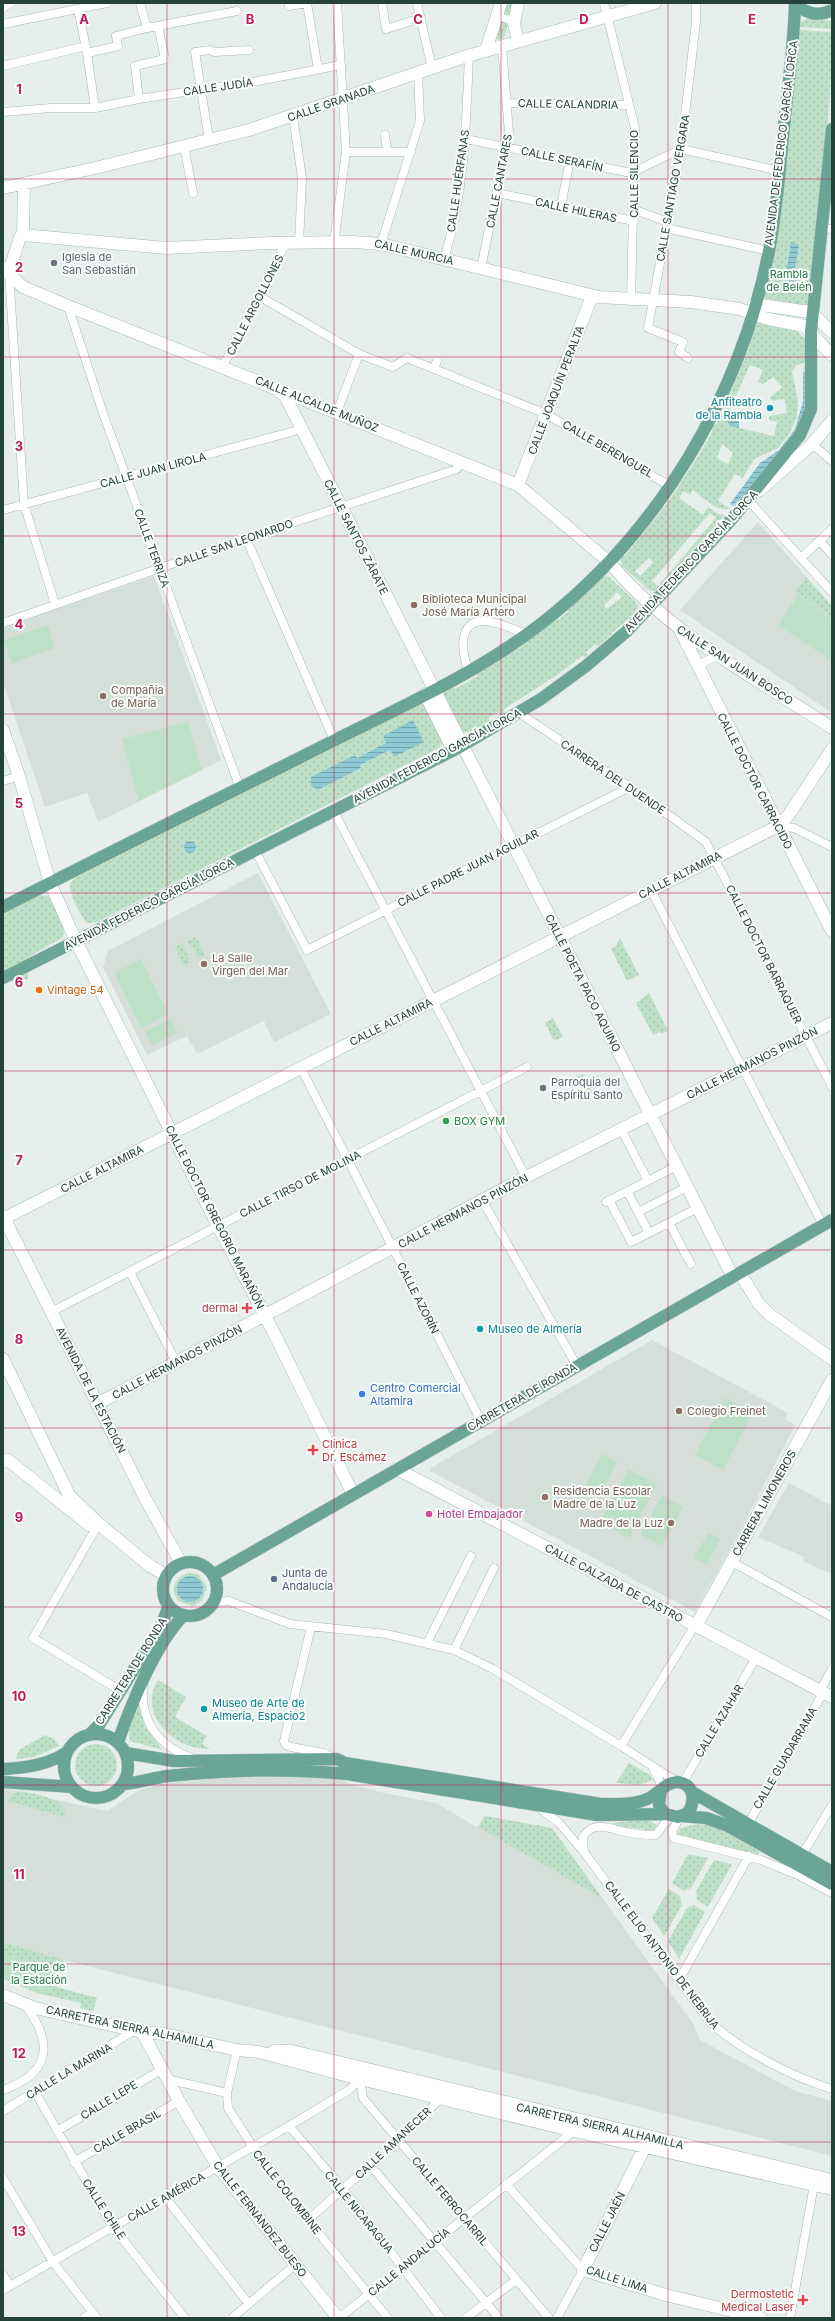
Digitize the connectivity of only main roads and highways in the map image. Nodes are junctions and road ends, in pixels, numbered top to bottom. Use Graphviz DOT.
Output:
graph roads {
  1 [pos="796,3"];
  2 [pos="832,10"];
  3 [pos="832,130"];
  4 [pos="827,228"];
  5 [pos="3,907"];
  6 [pos="3,978"];
  7 [pos="827,1223"];
  8 [pos="213,1575"];
  9 [pos="169,1606"];
  10 [pos="184,1615"];
  11 [pos="90,1734"];
  12 [pos="118,1742"];
  13 [pos="67,1752"];
  14 [pos="126,1753"];
  15 [pos="3,1769"];
  16 [pos="3,1782"];
  17 [pos="123,1784"];
  18 [pos="72,1787"];
  19 [pos="662,1789"];
  20 [pos="692,1792"];
  21 [pos="674,1816"];
  22 [pos="832,1872"];
  23 [pos="832,1884"];
  1 -- 2 [label="main road"];
  1 -- 5 [label="main road, AVENIDA DE FEDERICO GARCÍA LORCA"];
  3 -- 4 [label="main road, AVENIDA FEDERICO GARCÍA LORCA"];
  4 -- 6 [label="main road, AVENIDA FEDERICO GARCÍA LORCA"];
  7 -- 8 [label="main road, CARRETERA DE RONDA"];
  8 -- 9 [label="main road"];
  8 -- 10 [label="main road"];
  9 -- 10 [label="main road"];
  9 -- 11 [label="main road, CARRETERA DE RONDA"];
  10 -- 12 [label="main road, CARRETERA DE RONDA"];
  11 -- 12 [label="main road"];
  11 -- 13 [label="main road"];
  12 -- 14 [label="main road"];
  13 -- 15 [label="main road"];
  13 -- 18 [label="main road"];
  14 -- 17 [label="main road"];
  14 -- 19 [label="main road"];
  16 -- 18 [label="main road"];
  17 -- 18 [label="main road"];
  17 -- 21 [label="main road"];
  19 -- 20 [label="main road"];
  19 -- 21 [label="main road"];
  20 -- 21 [label="main road"];
  20 -- 22 [label="main road"];
  21 -- 23 [label="main road"];
}
